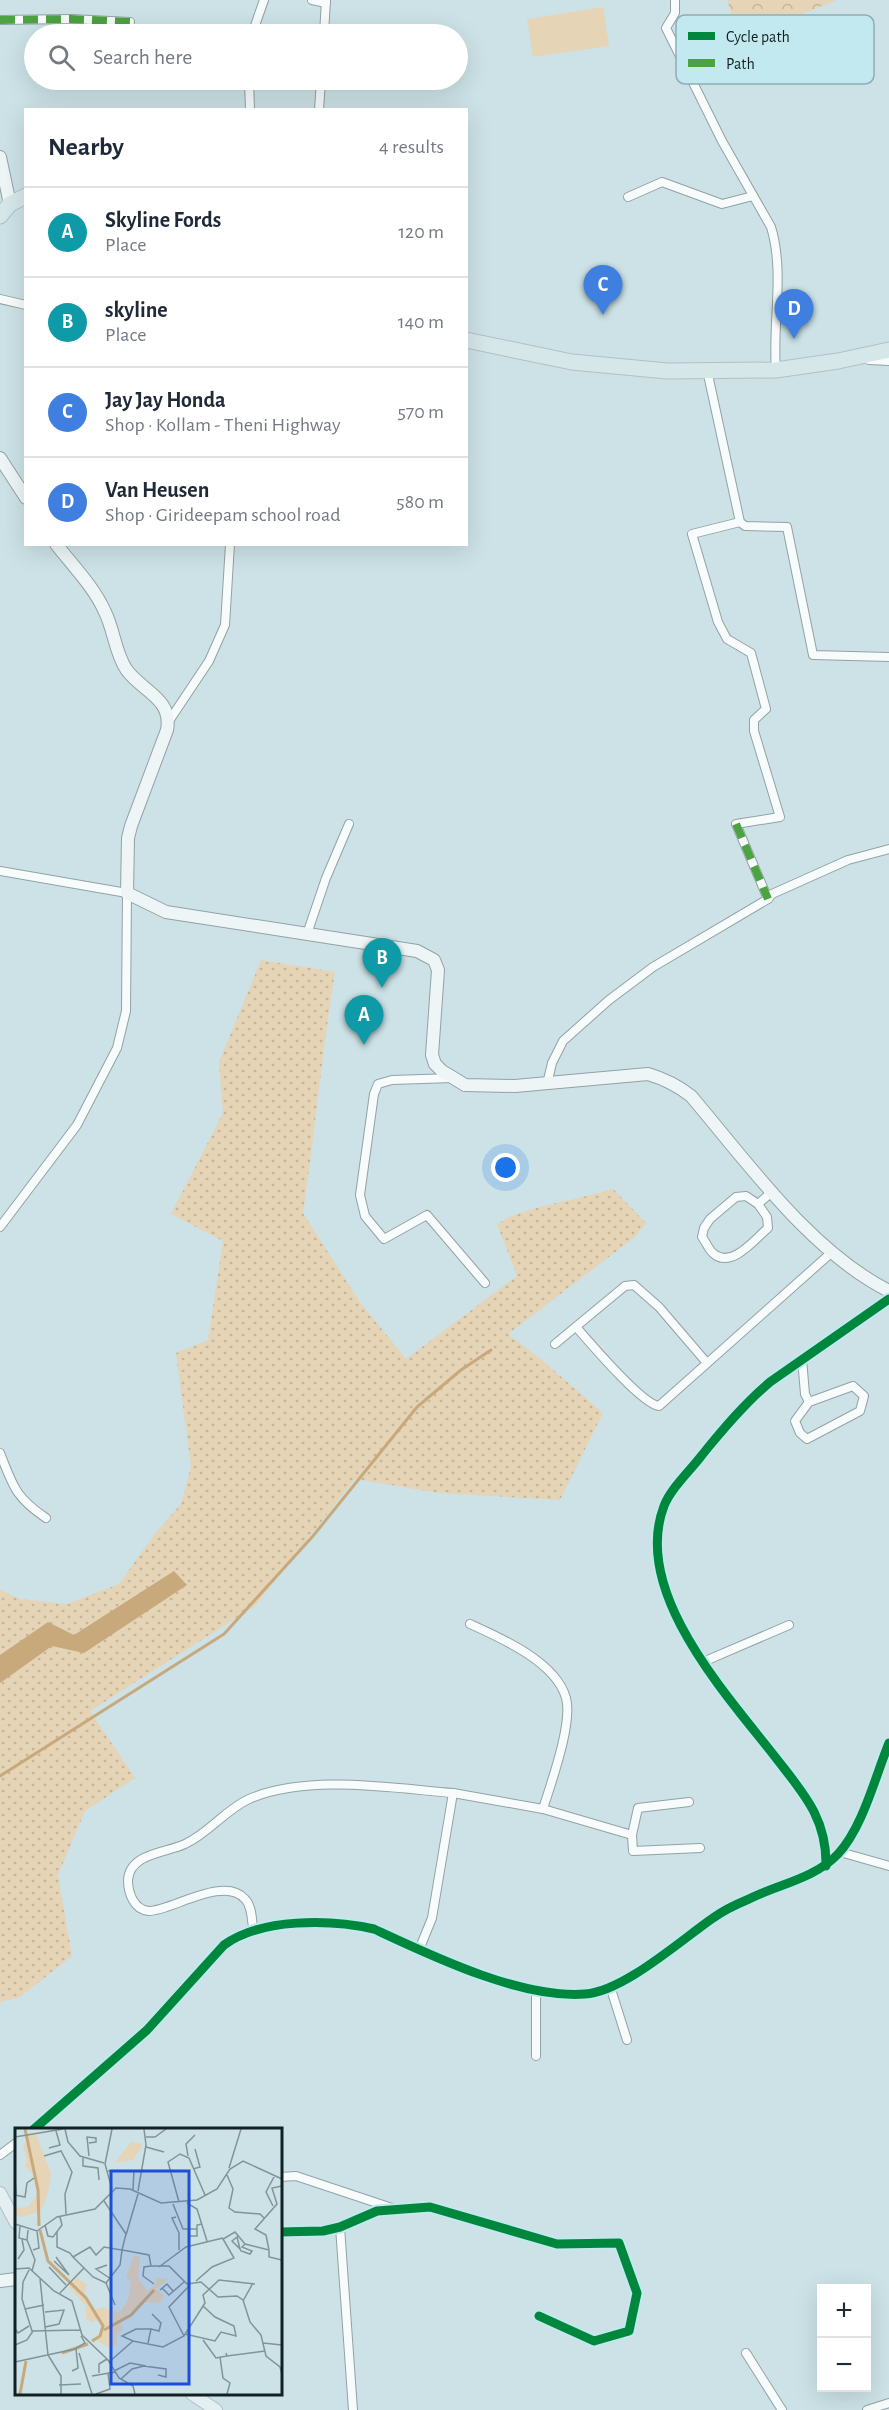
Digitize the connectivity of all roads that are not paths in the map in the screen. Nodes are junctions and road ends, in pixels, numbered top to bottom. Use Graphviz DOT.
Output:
graph roads {
  1 [pos="264,0"];
  2 [pos="312,0"];
  3 [pos="675,0"];
  4 [pos="326,1"];
  5 [pos="0,20"];
  6 [pos="130,22"];
  7 [pos="256,24"];
  8 [pos="325,24"];
  9 [pos="676,48"];
  10 [pos="694,84"];
  11 [pos="249,90"];
  12 [pos="320,90"];
  13 [pos="250,108"];
  14 [pos="319,108"];
  15 [pos="0,157"];
  16 [pos="753,196"];
  17 [pos="24,197"];
  18 [pos="628,197"];
  19 [pos="10,204"];
  20 [pos="0,216"];
  21 [pos="0,299"];
  22 [pos="24,305"];
  23 [pos="468,340"];
  24 [pos="889,350"];
  25 [pos="838,361"];
  26 [pos="889,361"];
  27 [pos="707,370"];
  28 [pos="776,370"];
  29 [pos="0,458"];
  30 [pos="24,495"];
  31 [pos="740,522"];
  32 [pos="58,546"];
  33 [pos="230,546"];
  34 [pos="889,657"];
  35 [pos="169,721"];
  36 [pos="349,824"];
  37 [pos="889,849"];
  38 [pos="0,871"];
  39 [pos="128,893"];
  40 [pos="768,899"];
  41 [pos="307,934"];
  42 [pos="453,1078"];
  43 [pos="547,1084"];
  44 [pos="773,1191"];
  45 [pos="758,1204"];
  46 [pos="1,1224"];
  47 [pos="831,1253"];
  48 [pos="485,1283"];
  49 [pos="889,1291"];
  50 [pos="889,1299"];
  51 [pos="577,1328"];
  52 [pos="555,1344"];
  53 [pos="802,1359"];
  54 [pos="707,1363"];
  55 [pos="809,1402"];
  56 [pos="0,1453"];
  57 [pos="45,1518"];
  58 [pos="470,1624"];
  59 [pos="789,1625"];
  60 [pos="704,1662"];
  61 [pos="889,1743"];
  62 [pos="453,1793"];
  63 [pos="689,1803"];
  64 [pos="543,1809"];
  65 [pos="632,1835"];
  66 [pos="700,1848"];
  67 [pos="840,1852"];
  68 [pos="826,1866"];
  69 [pos="889,1866"];
  70 [pos="253,1929"];
  71 [pos="419,1950"];
  72 [pos="610,1986"];
  73 [pos="536,1989"];
  74 [pos="627,2040"];
  75 [pos="536,2056"];
  76 [pos="35,2128"];
  77 [pos="15,2144"];
  78 [pos="0,2155"];
  79 [pos="282,2177"];
  80 [pos="0,2193"];
  81 [pos="397,2209"];
  82 [pos="15,2221"];
  83 [pos="340,2227"];
  84 [pos="282,2232"];
  85 [pos="15,2279"];
  86 [pos="0,2281"];
  87 [pos="539,2316"];
  88 [pos="746,2353"];
  89 [pos="196,2395"];
  90 [pos="889,2403"];
  91 [pos="216,2410"];
  92 [pos="353,2410"];
  93 [pos="782,2410"];
  94 [pos="867,2410"];
  1 -- 7 [label="street"];
  2 -- 4 [label="street"];
  3 -- 9 [label="street"];
  4 -- 8 [label="street"];
  5 -- 6 [label="street"];
  10 -- 16 [label="street"];
  11 -- 13 [label="street"];
  12 -- 14 [label="street"];
  15 -- 19 [label="main road"];
  16 -- 18 [label="street"];
  16 -- 28 [label="street"];
  17 -- 19 [label="highway"];
  19 -- 20 [label="highway"];
  21 -- 22 [label="street"];
  23 -- 27 [label="highway"];
  24 -- 25 [label="highway"];
  25 -- 26 [label="street"];
  25 -- 28 [label="highway"];
  27 -- 28 [label="highway"];
  27 -- 31 [label="street"];
  29 -- 30 [label="main road"];
  31 -- 34 [label="street"];
  31 -- 40 [label="street"];
  32 -- 35 [label="main road"];
  33 -- 35 [label="street"];
  35 -- 39 [label="main road"];
  36 -- 41 [label="street"];
  37 -- 40 [label="street"];
  38 -- 39 [label="street"];
  39 -- 41 [label="main road"];
  39 -- 46 [label="street"];
  40 -- 43 [label="street"];
  41 -- 42 [label="main road"];
  42 -- 43 [label="main road"];
  42 -- 48 [label="street"];
  43 -- 44 [label="main road"];
  44 -- 45 [label="street"];
  44 -- 47 [label="main road"];
  45 -- 45 [label="street"];
  47 -- 49 [label="main road"];
  47 -- 54 [label="street"];
  50 -- 53 [label="street"];
  51 -- 52 [label="street"];
  51 -- 54 [label="street"];
  51 -- 54 [label="street"];
  53 -- 55 [label="street"];
  53 -- 60 [label="street"];
  55 -- 55 [label="street"];
  56 -- 57 [label="street"];
  58 -- 64 [label="street"];
  59 -- 60 [label="street"];
  60 -- 68 [label="street"];
  61 -- 67 [label="street"];
  62 -- 64 [label="street"];
  62 -- 70 [label="street"];
  62 -- 71 [label="street"];
  63 -- 65 [label="street"];
  64 -- 65 [label="street"];
  65 -- 66 [label="street"];
  67 -- 68 [label="street"];
  67 -- 69 [label="street"];
  68 -- 72 [label="street"];
  70 -- 71 [label="street"];
  70 -- 76 [label="street"];
  71 -- 73 [label="street"];
  72 -- 73 [label="street"];
  72 -- 74 [label="street"];
  73 -- 75 [label="street"];
  77 -- 78 [label="street"];
  79 -- 81 [label="street"];
  80 -- 82 [label="main road"];
  81 -- 83 [label="street"];
  81 -- 87 [label="street"];
  83 -- 84 [label="street"];
  83 -- 92 [label="street"];
  85 -- 86 [label="main road"];
  88 -- 93 [label="street"];
  89 -- 91 [label="main road"];
  90 -- 94 [label="street"];
}
